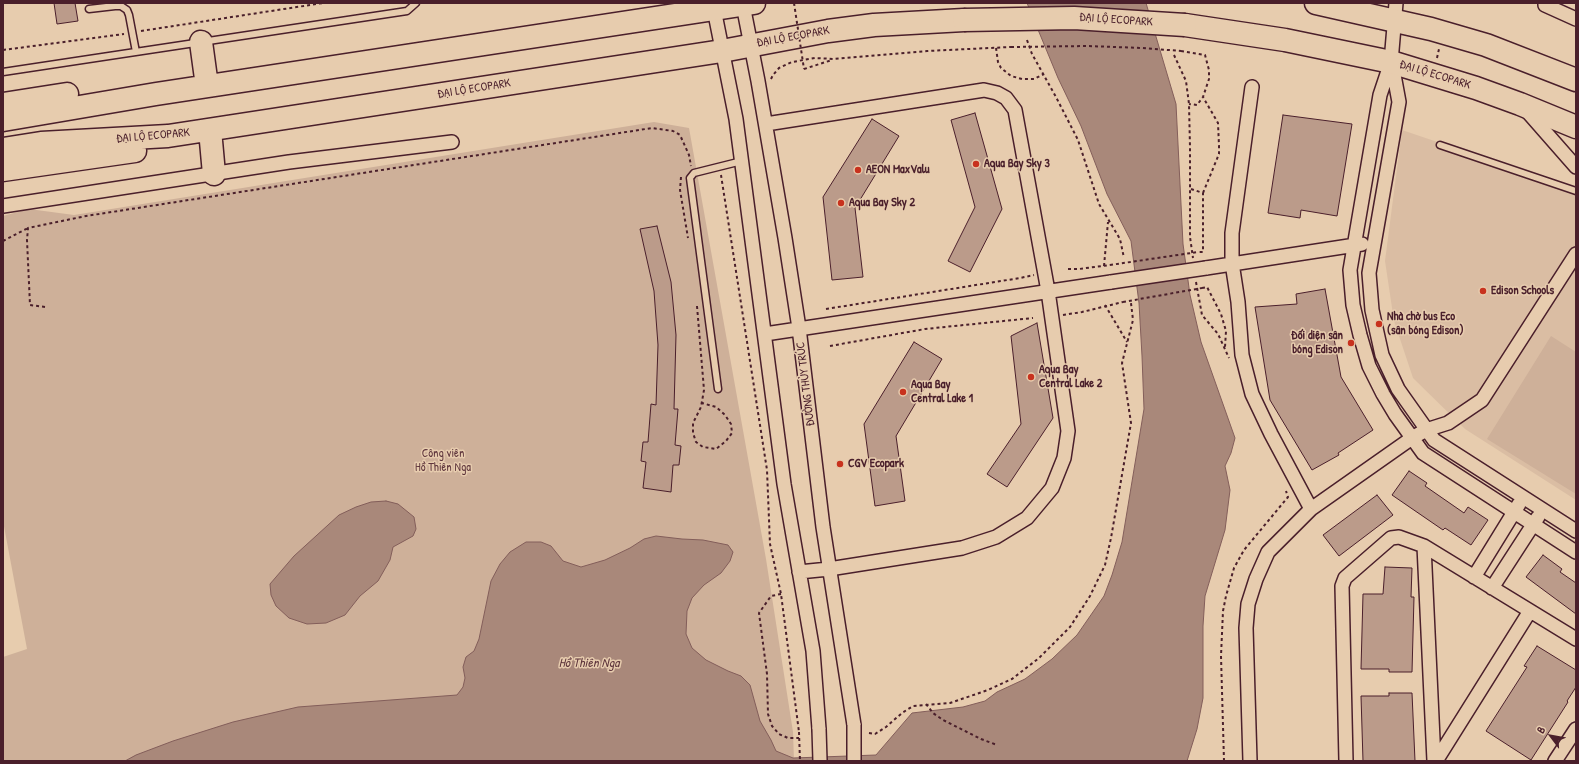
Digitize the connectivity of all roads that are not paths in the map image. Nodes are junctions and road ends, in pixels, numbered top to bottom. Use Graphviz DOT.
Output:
graph roads {
  1 [pos="416,3"];
  2 [pos="1316,3"];
  3 [pos="749,4"];
  4 [pos="1543,4"];
  5 [pos="89,9"];
  6 [pos="714,9"];
  7 [pos="1396,12"];
  8 [pos="1576,19"];
  9 [pos="201,42"];
  10 [pos="751,45"];
  11 [pos="722,51"];
  12 [pos="136,52"];
  13 [pos="1391,62"];
  14 [pos="3,72"];
  15 [pos="1576,80"];
  16 [pos="207,86"];
  17 [pos="1252,87"];
  18 [pos="156,94"];
  19 [pos="3,104"];
  20 [pos="1520,104"];
  21 [pos="3,120"];
  22 [pos="766,124"];
  23 [pos="1576,127"];
  24 [pos="210,130"];
  25 [pos="168,136"];
  26 [pos="452,142"];
  27 [pos="1440,145"];
  28 [pos="7,148"];
  29 [pos="742,161"];
  30 [pos="1576,167"];
  31 [pos="3,170"];
  32 [pos="214,174"];
  33 [pos="1576,191"];
  34 [pos="3,206"];
  35 [pos="1375,242"];
  36 [pos="1354,245"];
  37 [pos="1576,254"];
  38 [pos="1232,263"];
  39 [pos="1048,291"];
  40 [pos="799,328"];
  41 [pos="765,334"];
  42 [pos="718,389"];
  43 [pos="1426,430"];
  44 [pos="1412,438"];
  45 [pos="1524,498"];
  46 [pos="1310,509"];
  47 [pos="1542,510"];
  48 [pos="1515,512"];
  49 [pos="1533,523"];
  50 [pos="1576,532"];
  51 [pos="1424,546"];
  52 [pos="1576,552"];
  53 [pos="829,569"];
  54 [pos="799,572"];
  55 [pos="1474,577"];
  56 [pos="1492,588"];
  57 [pos="1530,611"];
  58 [pos="1576,639"];
  59 [pos="1576,729"];
  60 [pos="820,761"];
  61 [pos="854,761"];
  62 [pos="1250,761"];
  63 [pos="1346,761"];
  64 [pos="1435,761"];
  65 [pos="1555,761"];
  1 -- 9 [label="lane"];
  2 -- 7 [label="highway"];
  3 -- 6 [label="highway"];
  3 -- 10 [label="street, ĐƯỜNG THỦY TRÚC"];
  4 -- 8 [label="street"];
  5 -- 12 [label="lane"];
  6 -- 11 [label="street"];
  6 -- 16 [label="highway"];
  7 -- 13 [label="street"];
  7 -- 15 [label="highway"];
  9 -- 12 [label="lane"];
  9 -- 16 [label="highway"];
  10 -- 11 [label="highway, ĐẠI LỘ ECOPARK"];
  10 -- 13 [label="highway, ĐẠI LỘ ECOPARK, bridge"];
  10 -- 22 [label="street, ĐƯỜNG THỦY TRÚC"];
  11 -- 24 [label="highway, ĐẠI LỘ ECOPARK"];
  11 -- 29 [label="street"];
  12 -- 14 [label="lane"];
  13 -- 20 [label="highway, ĐẠI LỘ ECOPARK"];
  13 -- 35 [label="street"];
  13 -- 36 [label="street"];
  16 -- 18 [label="highway"];
  17 -- 38 [label="street"];
  18 -- 19 [label="highway"];
  18 -- 21 [label="highway"];
  20 -- 23 [label="highway, ĐẠI LỘ ECOPARK"];
  20 -- 30 [label="street"];
  22 -- 39 [label="street"];
  22 -- 40 [label="street, ĐƯỜNG THỦY TRÚC"];
  24 -- 25 [label="highway, ĐẠI LỘ ECOPARK"];
  24 -- 32 [label="highway"];
  25 -- 28 [label="highway, ĐẠI LỘ ECOPARK"];
  25 -- 31 [label="highway"];
  26 -- 32 [label="street"];
  27 -- 33 [label="lane"];
  29 -- 41 [label="street"];
  29 -- 42 [label="lane"];
  32 -- 34 [label="street"];
  35 -- 36 [label="street"];
  35 -- 43 [label="street"];
  36 -- 38 [label="street"];
  36 -- 44 [label="street"];
  37 -- 43 [label="street"];
  38 -- 39 [label="street, bridge"];
  38 -- 46 [label="street"];
  39 -- 40 [label="street"];
  39 -- 53 [label="street"];
  40 -- 41 [label="street"];
  40 -- 53 [label="street, ĐƯỜNG THỦY TRÚC"];
  41 -- 54 [label="street"];
  43 -- 44 [label="street"];
  43 -- 45 [label="street"];
  44 -- 46 [label="street"];
  44 -- 48 [label="street"];
  45 -- 47 [label="street"];
  45 -- 48 [label="street"];
  46 -- 62 [label="street"];
  47 -- 49 [label="street"];
  47 -- 50 [label="street"];
  48 -- 49 [label="street"];
  48 -- 55 [label="street"];
  49 -- 52 [label="street"];
  49 -- 56 [label="street"];
  51 -- 55 [label="street"];
  51 -- 63 [label="street"];
  51 -- 64 [label="street"];
  53 -- 54 [label="street"];
  53 -- 61 [label="street, ĐƯỜNG THỦY TRÚC, bridge"];
  54 -- 60 [label="street, bridge"];
  55 -- 56 [label="street"];
  56 -- 57 [label="street"];
  57 -- 58 [label="street"];
  57 -- 64 [label="street"];
  59 -- 65 [label="street"];
}
